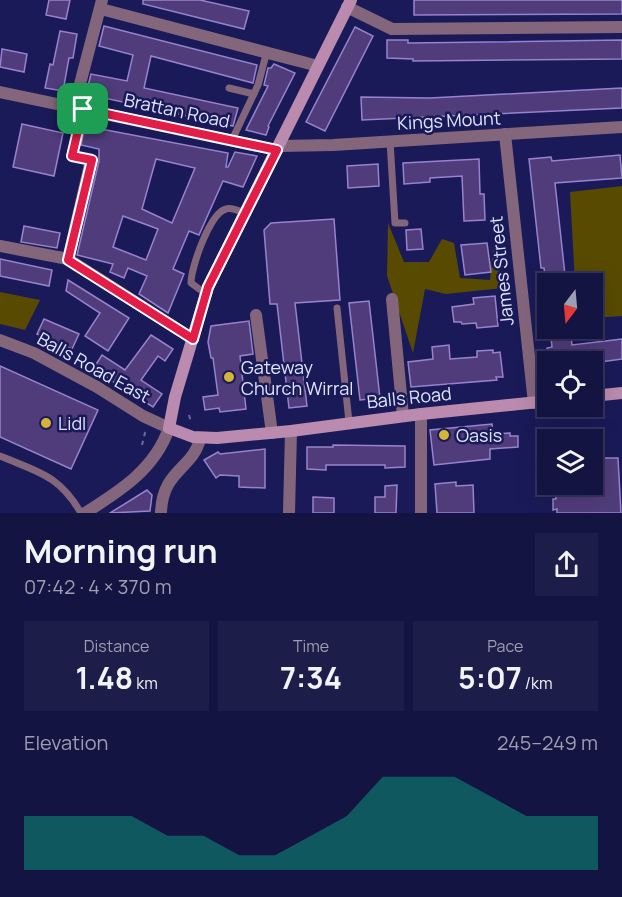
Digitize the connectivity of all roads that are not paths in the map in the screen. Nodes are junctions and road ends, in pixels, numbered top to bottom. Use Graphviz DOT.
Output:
graph roads {
  1 [pos="349,4"];
  2 [pos="101,5"];
  3 [pos="622,27"];
  4 [pos="267,51"];
  5 [pos="318,66"];
  6 [pos="229,88"];
  7 [pos="0,92"];
  8 [pos="254,94"];
  9 [pos="79,108"];
  10 [pos="622,127"];
  11 [pos="505,134"];
  12 [pos="232,140"];
  13 [pos="390,141"];
  14 [pos="278,148"];
  15 [pos="92,160"];
  16 [pos="244,213"];
  17 [pos="405,223"];
  18 [pos="0,246"];
  19 [pos="68,260"];
  20 [pos="206,294"];
  21 [pos="392,299"];
  22 [pos="337,308"];
  23 [pos="256,315"];
  24 [pos="193,339"];
  25 [pos="0,340"];
  26 [pos="622,393"];
  27 [pos="603,395"];
  28 [pos="622,398"];
  29 [pos="534,403"];
  30 [pos="537,403"];
  31 [pos="421,414"];
  32 [pos="403,416"];
  33 [pos="349,422"];
  34 [pos="169,428"];
  35 [pos="291,431"];
  36 [pos="272,433"];
  37 [pos="200,439"];
  38 [pos="0,456"];
  39 [pos="83,513"];
  40 [pos="160,513"];
  41 [pos="289,513"];
  42 [pos="421,513"];
  1 -- 3 [label="street"];
  1 -- 5 [label="street"];
  2 -- 4 [label="street"];
  2 -- 9 [label="street"];
  4 -- 5 [label="street"];
  4 -- 8 [label="lane"];
  5 -- 14 [label="street"];
  6 -- 8 [label="lane"];
  7 -- 9 [label="street, Brattan Road"];
  8 -- 12 [label="lane"];
  9 -- 12 [label="street, Brattan Road"];
  10 -- 11 [label="street, Kings Mount"];
  11 -- 13 [label="street, Kings Mount"];
  11 -- 29 [label="street, James Street"];
  12 -- 14 [label="street, Brattan Road"];
  13 -- 14 [label="street, Kings Mount"];
  13 -- 17 [label="lane"];
  14 -- 16 [label="street"];
  15 -- 19 [label="street"];
  16 -- 20 [label="street"];
  16 -- 20 [label="lane"];
  18 -- 19 [label="street"];
  19 -- 24 [label="street"];
  20 -- 24 [label="street"];
  21 -- 32 [label="street"];
  22 -- 33 [label="lane"];
  23 -- 36 [label="street"];
  24 -- 34 [label="street"];
  25 -- 34 [label="street, Balls Road East"];
  26 -- 27 [label="street"];
  26 -- 28 [label="lane"];
  29 -- 30 [label="street, Balls Road"];
  29 -- 31 [label="street, Balls Road"];
  31 -- 32 [label="street, Balls Road"];
  31 -- 42 [label="street"];
  32 -- 33 [label="street, Balls Road"];
  33 -- 35 [label="street, Balls Road"];
  34 -- 37 [label="street, Balls Road"];
  34 -- 39 [label="street"];
  35 -- 36 [label="street, Balls Road"];
  35 -- 41 [label="street"];
  36 -- 37 [label="street, Balls Road"];
  37 -- 40 [label="street"];
  38 -- 39 [label="lane"];
}
